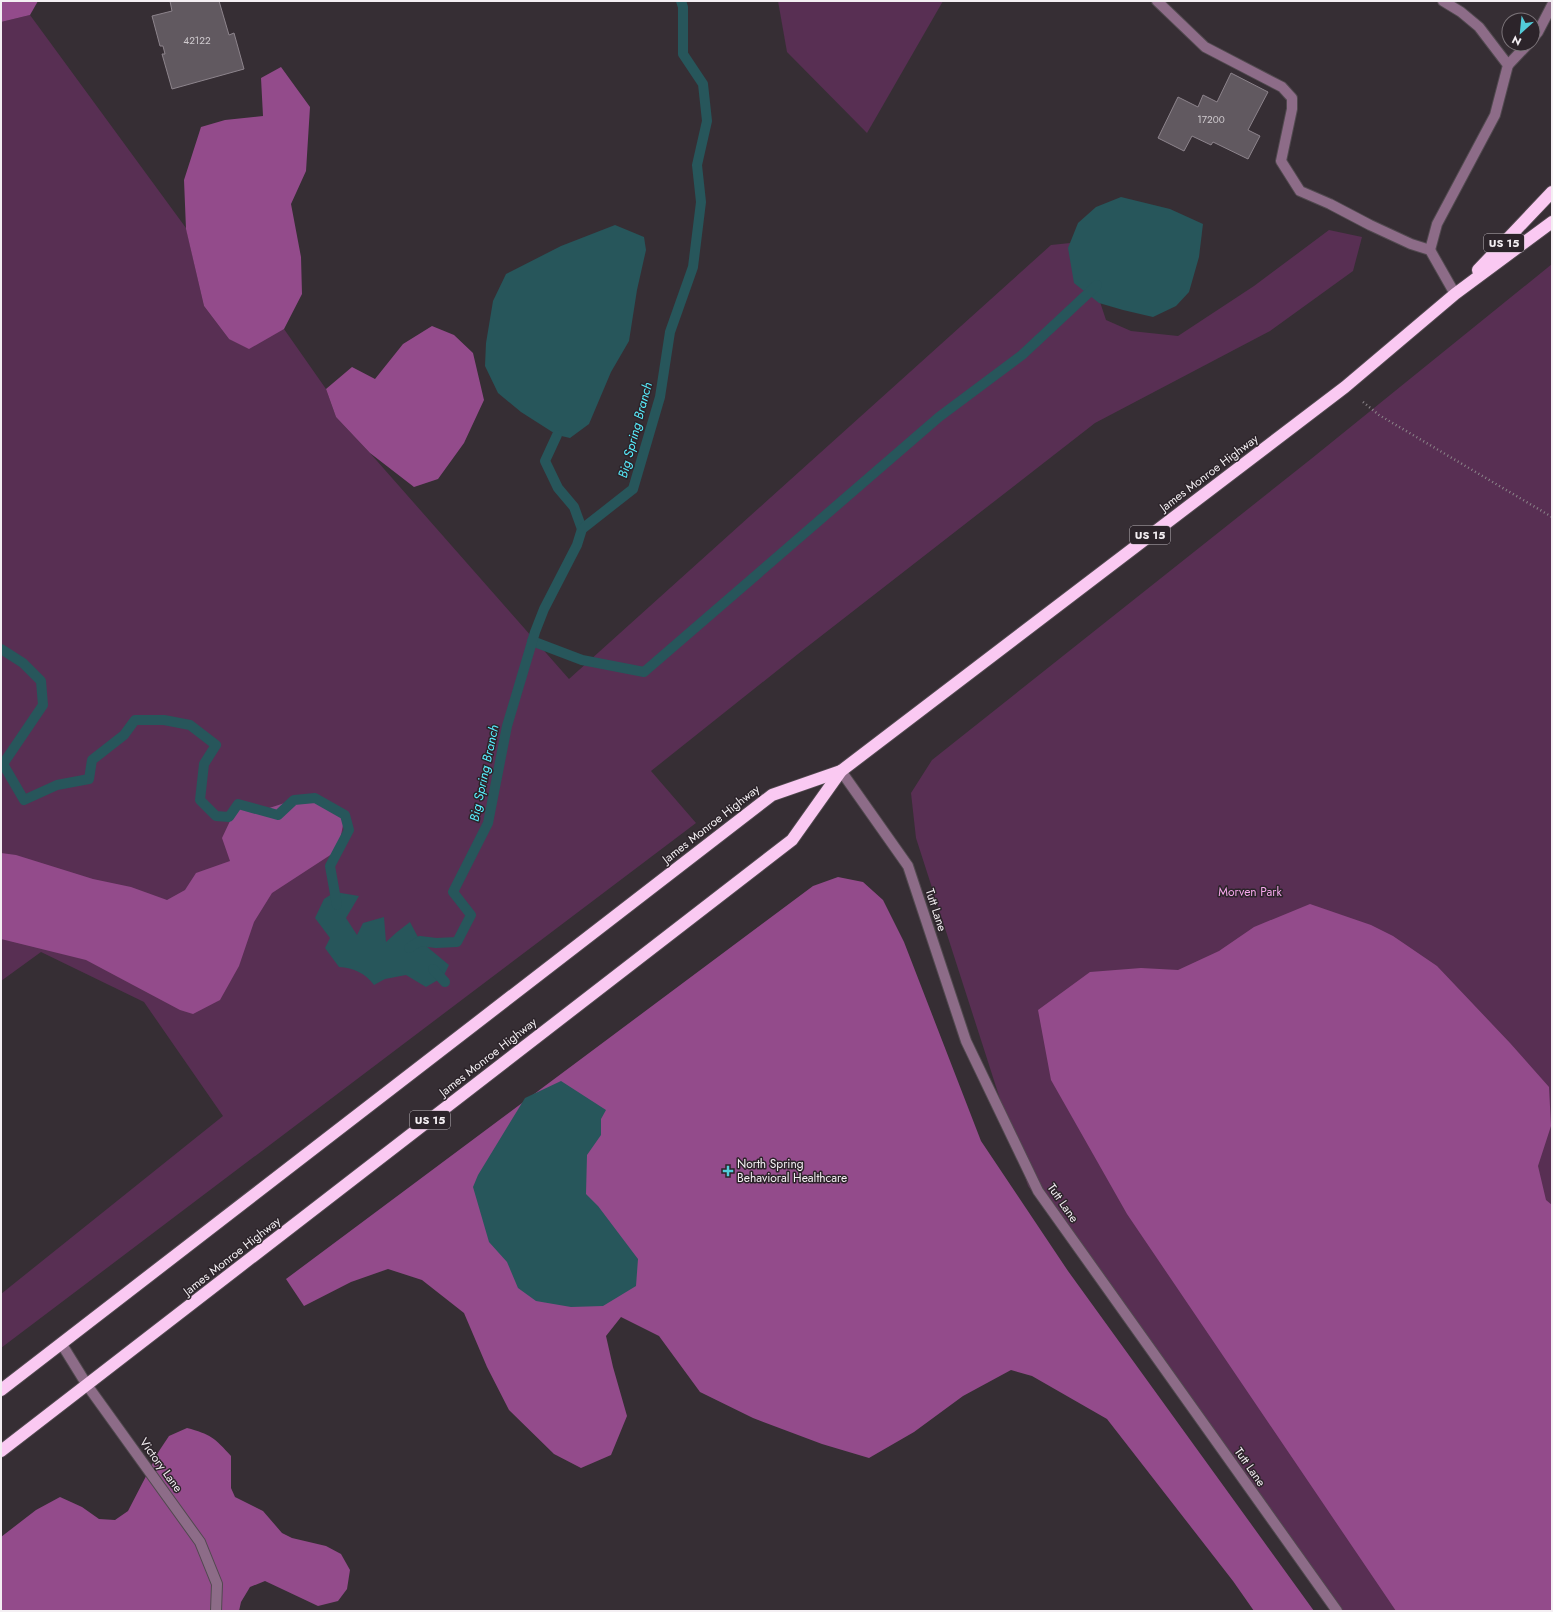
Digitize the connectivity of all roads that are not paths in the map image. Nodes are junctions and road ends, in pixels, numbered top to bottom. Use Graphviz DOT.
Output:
graph roads {
  1 [pos="1157,1"];
  2 [pos="1443,1"];
  3 [pos="1552,5"];
  4 [pos="1541,26"];
  5 [pos="1520,52"];
  6 [pos="1508,65"];
  7 [pos="1552,192"];
  8 [pos="1552,222"];
  9 [pos="1430,250"];
  10 [pos="1455,294"];
  11 [pos="841,771"];
  12 [pos="61,1344"];
  13 [pos="87,1385"];
  14 [pos="1,1390"];
  15 [pos="1,1451"];
  16 [pos="216,1611"];
  17 [pos="1337,1611"];
  1 -- 9 [label="street"];
  2 -- 6 [label="street"];
  3 -- 4 [label="street"];
  5 -- 6 [label="street"];
  6 -- 9 [label="street"];
  7 -- 10 [label="highway, James Monroe Highway / US 15"];
  8 -- 10 [label="highway, James Monroe Highway / US 15"];
  9 -- 10 [label="street"];
  10 -- 11 [label="highway, James Monroe Highway / US 15"];
  11 -- 12 [label="highway, James Monroe Highway / US 15"];
  11 -- 13 [label="highway, James Monroe Highway / US 15"];
  11 -- 17 [label="street, Tutt Lane"];
  12 -- 13 [label="street, Victory Lane"];
  12 -- 14 [label="highway, James Monroe Highway / US 15"];
  13 -- 15 [label="highway, James Monroe Highway / US 15"];
  13 -- 16 [label="street, Victory Lane"];
}
